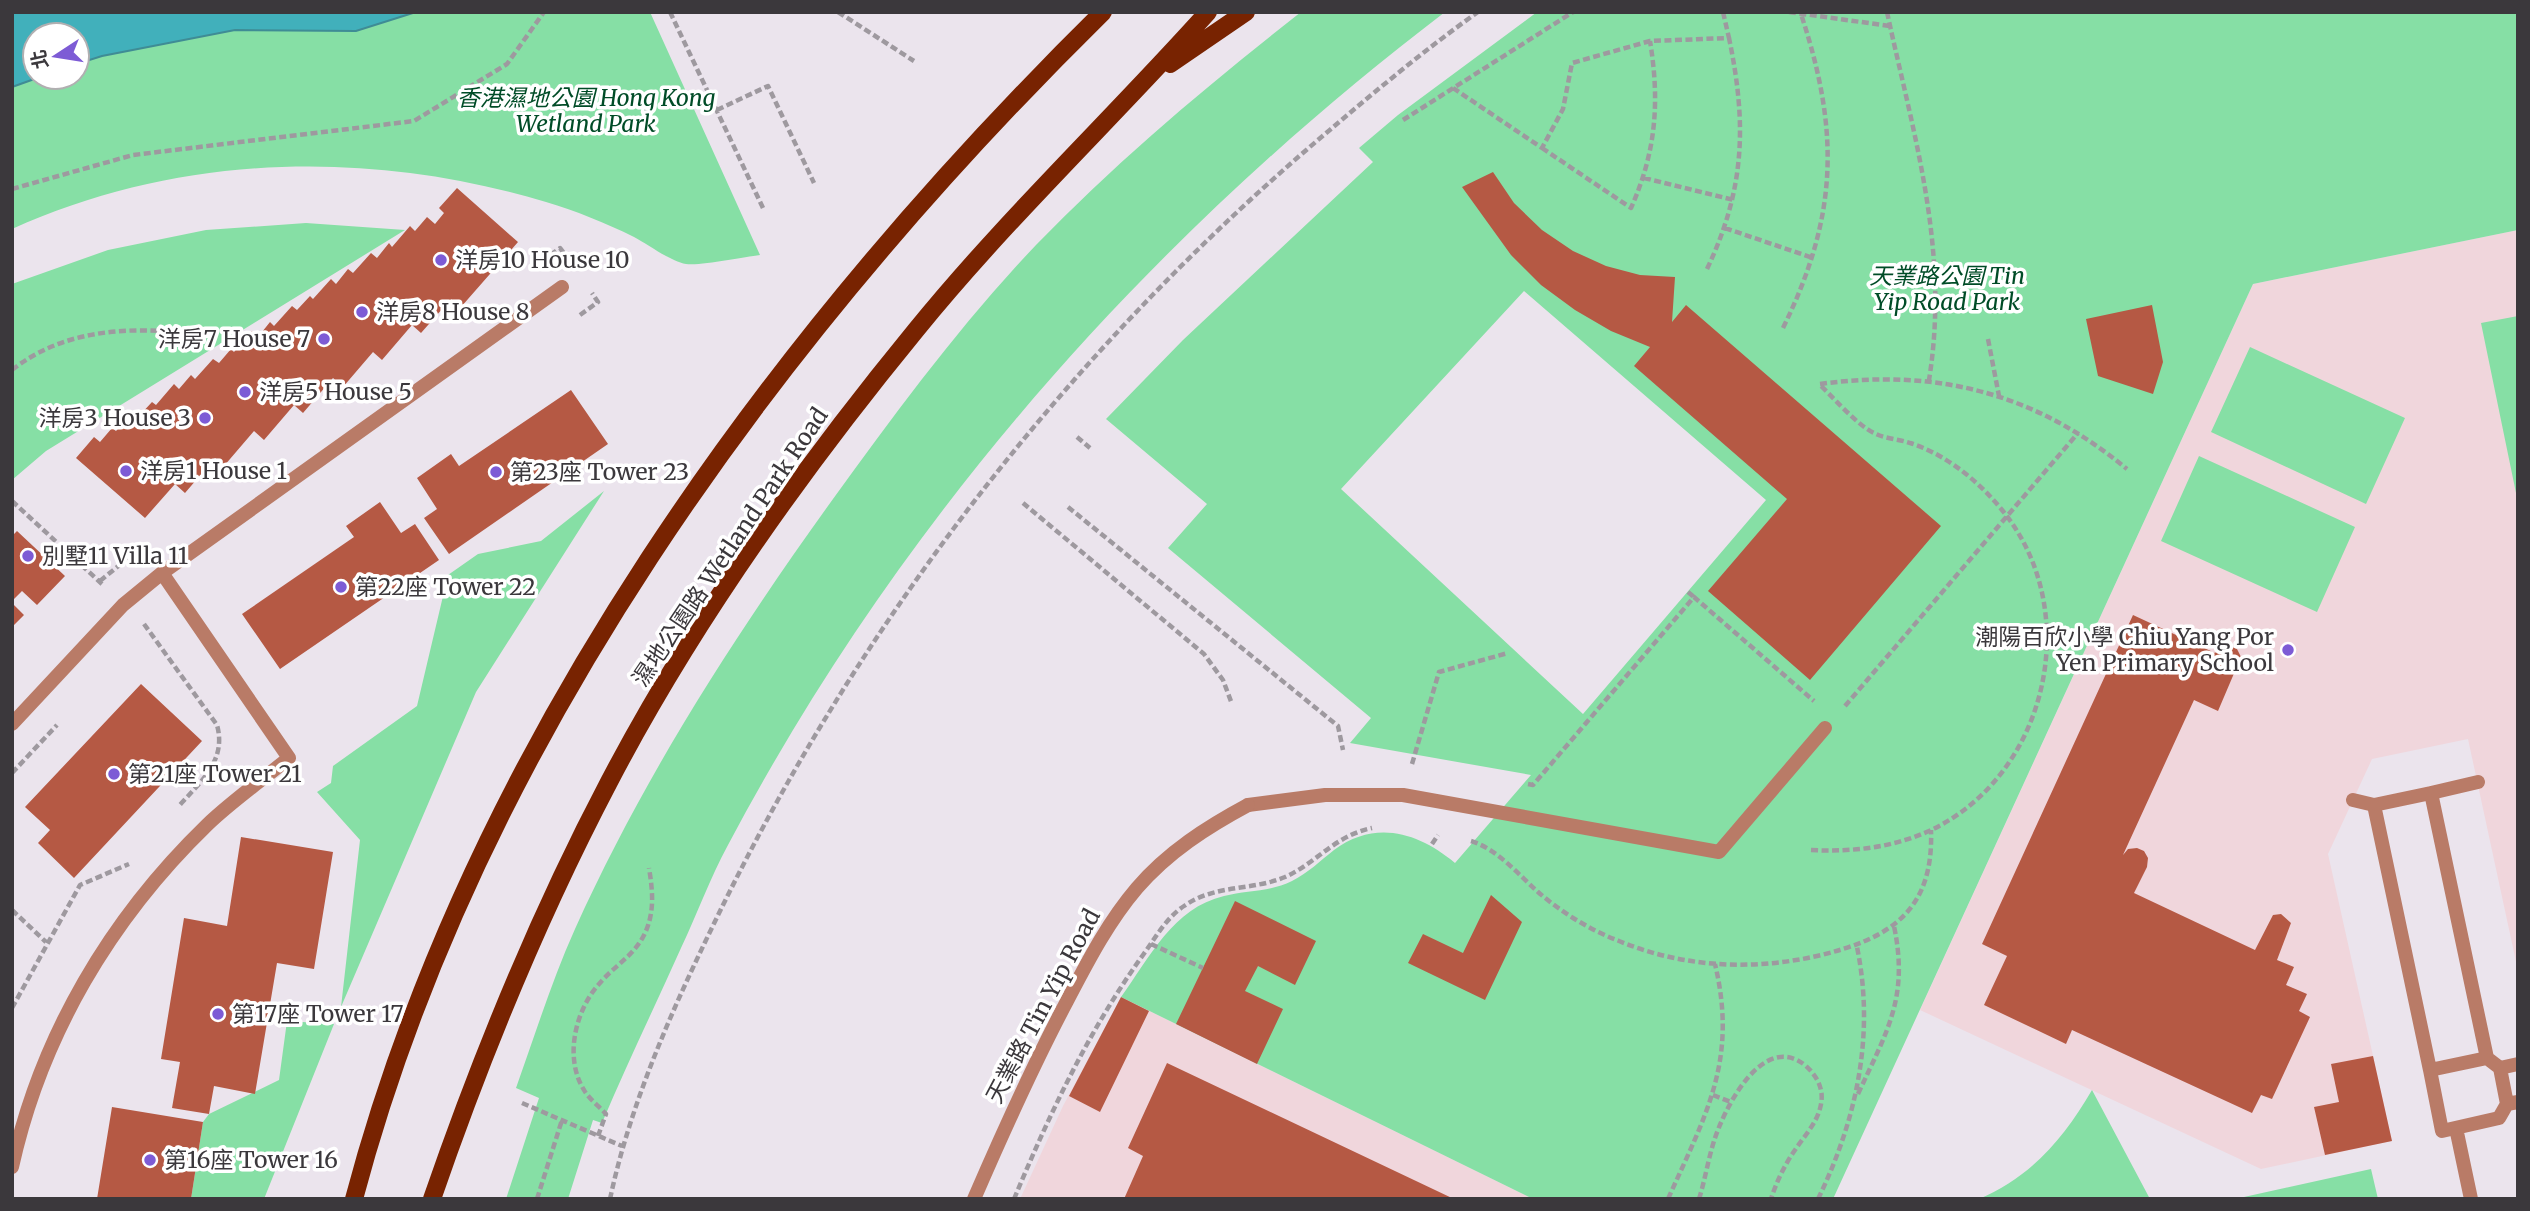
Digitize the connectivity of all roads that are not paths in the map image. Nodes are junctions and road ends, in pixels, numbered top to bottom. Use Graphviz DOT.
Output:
graph roads {
  1 [pos="1103,12"];
  2 [pos="1208,12"];
  3 [pos="1246,12"];
  4 [pos="1147,80"];
  5 [pos="562,287"];
  6 [pos="162,573"];
  7 [pos="1829,723"];
  8 [pos="12,724"];
  9 [pos="2478,782"];
  10 [pos="2431,793"];
  11 [pos="2353,800"];
  12 [pos="2374,805"];
  13 [pos="2487,1058"];
  14 [pos="2518,1064"];
  15 [pos="2500,1068"];
  16 [pos="2430,1070"];
  17 [pos="2512,1103"];
  18 [pos="2456,1128"];
  19 [pos="12,1167"];
  20 [pos="354,1199"];
  21 [pos="432,1199"];
  22 [pos="974,1199"];
  23 [pos="2471,1199"];
  1 -- 20 [label="main road"];
  2 -- 4 [label="main road, 濕地公園路 Wetland Park Road"];
  3 -- 4 [label="main road"];
  4 -- 21 [label="main road, 濕地公園路 Wetland Park Road"];
  5 -- 6 [label="street"];
  6 -- 8 [label="street"];
  6 -- 19 [label="street"];
  7 -- 22 [label="street, 天業路 Tin Yip Road"];
  9 -- 10 [label="street"];
  10 -- 12 [label="street"];
  10 -- 13 [label="street"];
  11 -- 12 [label="street"];
  12 -- 16 [label="street"];
  13 -- 15 [label="street"];
  13 -- 16 [label="street"];
  14 -- 15 [label="street"];
  15 -- 17 [label="street"];
  16 -- 18 [label="street"];
  17 -- 18 [label="street"];
  18 -- 23 [label="street"];
}
